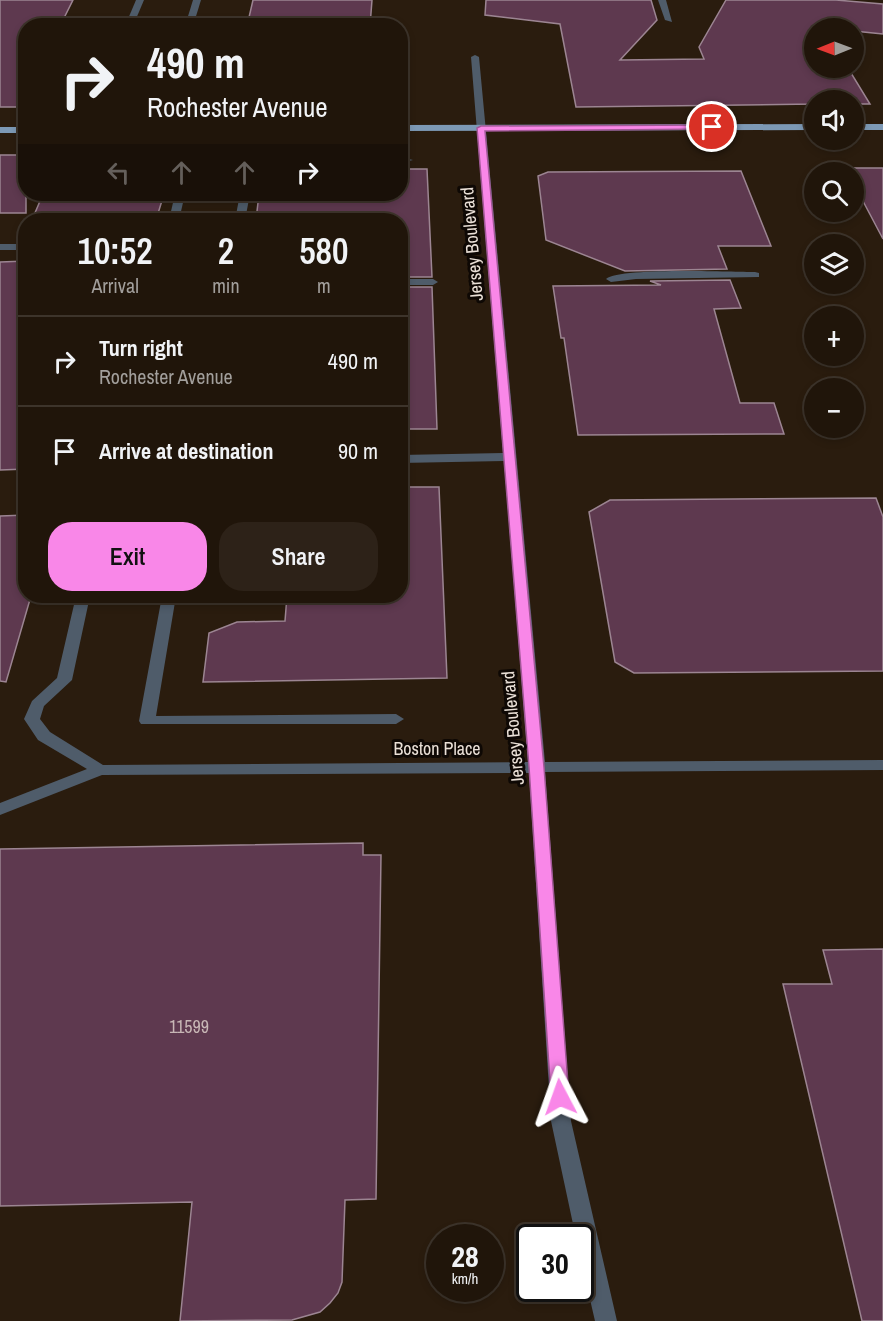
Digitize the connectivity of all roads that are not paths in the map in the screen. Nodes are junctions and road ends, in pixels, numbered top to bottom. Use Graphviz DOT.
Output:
graph roads {
  1 [pos="140,0"];
  2 [pos="197,0"];
  3 [pos="662,0"];
  4 [pos="132,18"];
  5 [pos="191,18"];
  6 [pos="669,20"];
  7 [pos="475,57"];
  8 [pos="804,127"];
  9 [pos="864,127"];
  10 [pos="883,127"];
  11 [pos="408,128"];
  12 [pos="481,128"];
  13 [pos="0,130"];
  14 [pos="18,130"];
  15 [pos="0,247"];
  16 [pos="18,247"];
  17 [pos="755,275"];
  18 [pos="612,279"];
  19 [pos="408,282"];
  20 [pos="433,282"];
  21 [pos="510,457"];
  22 [pos="408,459"];
  23 [pos="81,603"];
  24 [pos="168,603"];
  25 [pos="396,719"];
  26 [pos="883,765"];
  27 [pos="537,767"];
  28 [pos="100,770"];
  29 [pos="0,809"];
  30 [pos="606,1321"];
  1 -- 4 [label="street"];
  2 -- 5 [label="street"];
  3 -- 6 [label="street"];
  7 -- 12 [label="street, Jersey Boulevard"];
  8 -- 12 [label="main road"];
  9 -- 10 [label="main road"];
  11 -- 12 [label="main road"];
  12 -- 21 [label="street, Jersey Boulevard"];
  13 -- 14 [label="main road"];
  15 -- 16 [label="street"];
  17 -- 18 [label="street"];
  19 -- 20 [label="street"];
  21 -- 22 [label="street"];
  21 -- 27 [label="street, Jersey Boulevard"];
  23 -- 28 [label="street"];
  24 -- 25 [label="street"];
  26 -- 27 [label="street, Boston Place"];
  27 -- 28 [label="street, Boston Place"];
  27 -- 30 [label="street, Jersey Boulevard"];
  28 -- 29 [label="street"];
}
